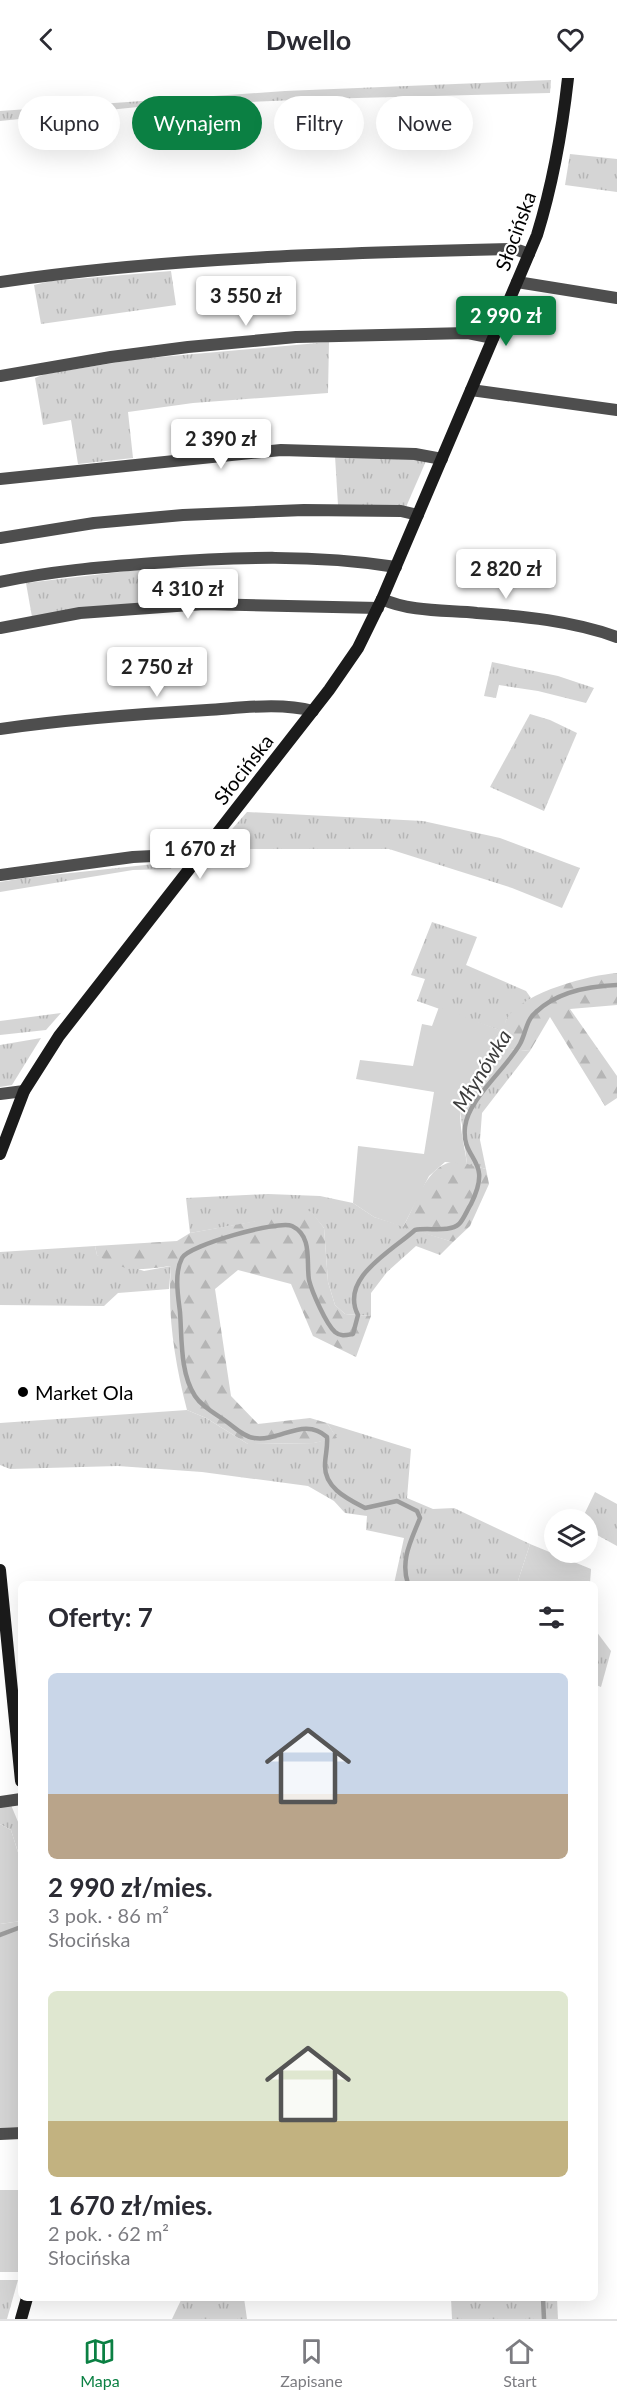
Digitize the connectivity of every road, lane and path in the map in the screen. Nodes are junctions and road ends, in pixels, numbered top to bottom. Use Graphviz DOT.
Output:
graph roads {
  1 [pos="568,78"];
  2 [pos="529,255"];
  3 [pos="0,282"];
  4 [pos="518,282"];
  5 [pos="617,298"];
  6 [pos="494,338"];
  7 [pos="0,376"];
  8 [pos="471,390"];
  9 [pos="617,410"];
  10 [pos="442,459"];
  11 [pos="0,479"];
  12 [pos="418,514"];
  13 [pos="0,538"];
  14 [pos="396,567"];
  15 [pos="0,582"];
  16 [pos="380,603"];
  17 [pos="0,628"];
  18 [pos="617,637"];
  19 [pos="313,711"];
  20 [pos="0,729"];
  21 [pos="192,865"];
  22 [pos="0,875"];
  23 [pos="24,1091"];
  24 [pos="0,1094"];
  25 [pos="0,1154"];
  26 [pos="0,1570"];
  27 [pos="18,1751"];
  28 [pos="18,1799"];
  29 [pos="0,1802"];
  30 [pos="18,2133"];
  31 [pos="0,2134"];
  32 [pos="26,2301"];
  33 [pos="21,2319"];
  1 -- 2 [label="street, Słocińska"];
  2 -- 3 [label="street"];
  2 -- 4 [label="street, Słocińska"];
  4 -- 5 [label="street"];
  4 -- 6 [label="street, Słocińska"];
  6 -- 7 [label="street"];
  6 -- 8 [label="street, Słocińska"];
  8 -- 9 [label="street"];
  8 -- 10 [label="street, Słocińska"];
  10 -- 11 [label="street"];
  10 -- 12 [label="street, Słocińska"];
  12 -- 13 [label="street"];
  12 -- 14 [label="street, Słocińska"];
  14 -- 15 [label="street"];
  14 -- 16 [label="street, Słocińska"];
  16 -- 17 [label="street"];
  16 -- 18 [label="street"];
  16 -- 19 [label="street, Słocińska"];
  19 -- 20 [label="street"];
  19 -- 21 [label="street, Słocińska"];
  21 -- 22 [label="street"];
  21 -- 23 [label="street, Słocińska"];
  23 -- 24 [label="street"];
  23 -- 25 [label="street, Słocińska"];
  26 -- 27 [label="street"];
  28 -- 29 [label="street"];
  30 -- 31 [label="street"];
  32 -- 33 [label="street"];
}
